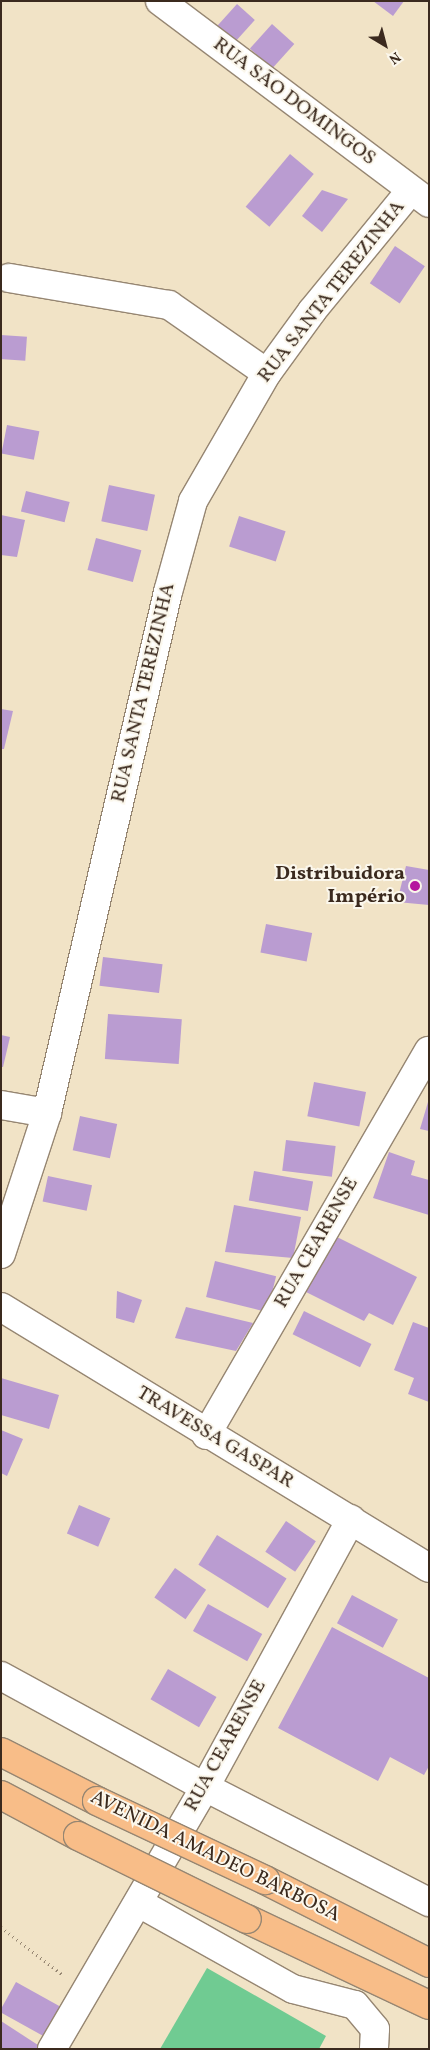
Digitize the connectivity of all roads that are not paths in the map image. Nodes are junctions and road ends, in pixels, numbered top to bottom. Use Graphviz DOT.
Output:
graph roads {
  1 [pos="160,1"];
  2 [pos="420,197"];
  3 [pos="8,278"];
  4 [pos="267,373"];
  5 [pos="429,1051"];
  6 [pos="1,1105"];
  7 [pos="47,1113"];
  8 [pos="1,1254"];
  9 [pos="1,1307"];
  10 [pos="206,1435"];
  11 [pos="351,1519"];
  12 [pos="429,1568"];
  13 [pos="1,1676"];
  14 [pos="1,1752"];
  15 [pos="205,1787"];
  16 [pos="1,1796"];
  17 [pos="429,1902"];
  18 [pos="138,1903"];
  19 [pos="429,1963"];
  20 [pos="429,2006"];
  21 [pos="52,2049"];
  22 [pos="374,2049"];
  1 -- 2 [label="street, RUA SÃO DOMINGOS"];
  2 -- 4 [label="street, RUA SANTA TEREZINHA"];
  3 -- 4 [label="street"];
  4 -- 7 [label="street, RUA SANTA TEREZINHA"];
  5 -- 10 [label="street, RUA CEARENSE"];
  6 -- 7 [label="street"];
  7 -- 8 [label="street, RUA SANTA TEREZINHA"];
  9 -- 10 [label="street, TRAVESSA GASPAR"];
  10 -- 11 [label="street, TRAVESSA GASPAR"];
  11 -- 12 [label="street, TRAVESSA GASPAR"];
  11 -- 15 [label="street, RUA CEARENSE"];
  13 -- 15 [label="street"];
  14 -- 19 [label="main road, AVENIDA AMADEO BARBOSA, bridge"];
  15 -- 17 [label="street"];
  15 -- 18 [label="street, RUA CEARENSE"];
  16 -- 20 [label="main road, AVENIDA AMADEO BARBOSA, bridge"];
  18 -- 21 [label="street, RUA CEARENSE"];
  18 -- 22 [label="street"];
}
